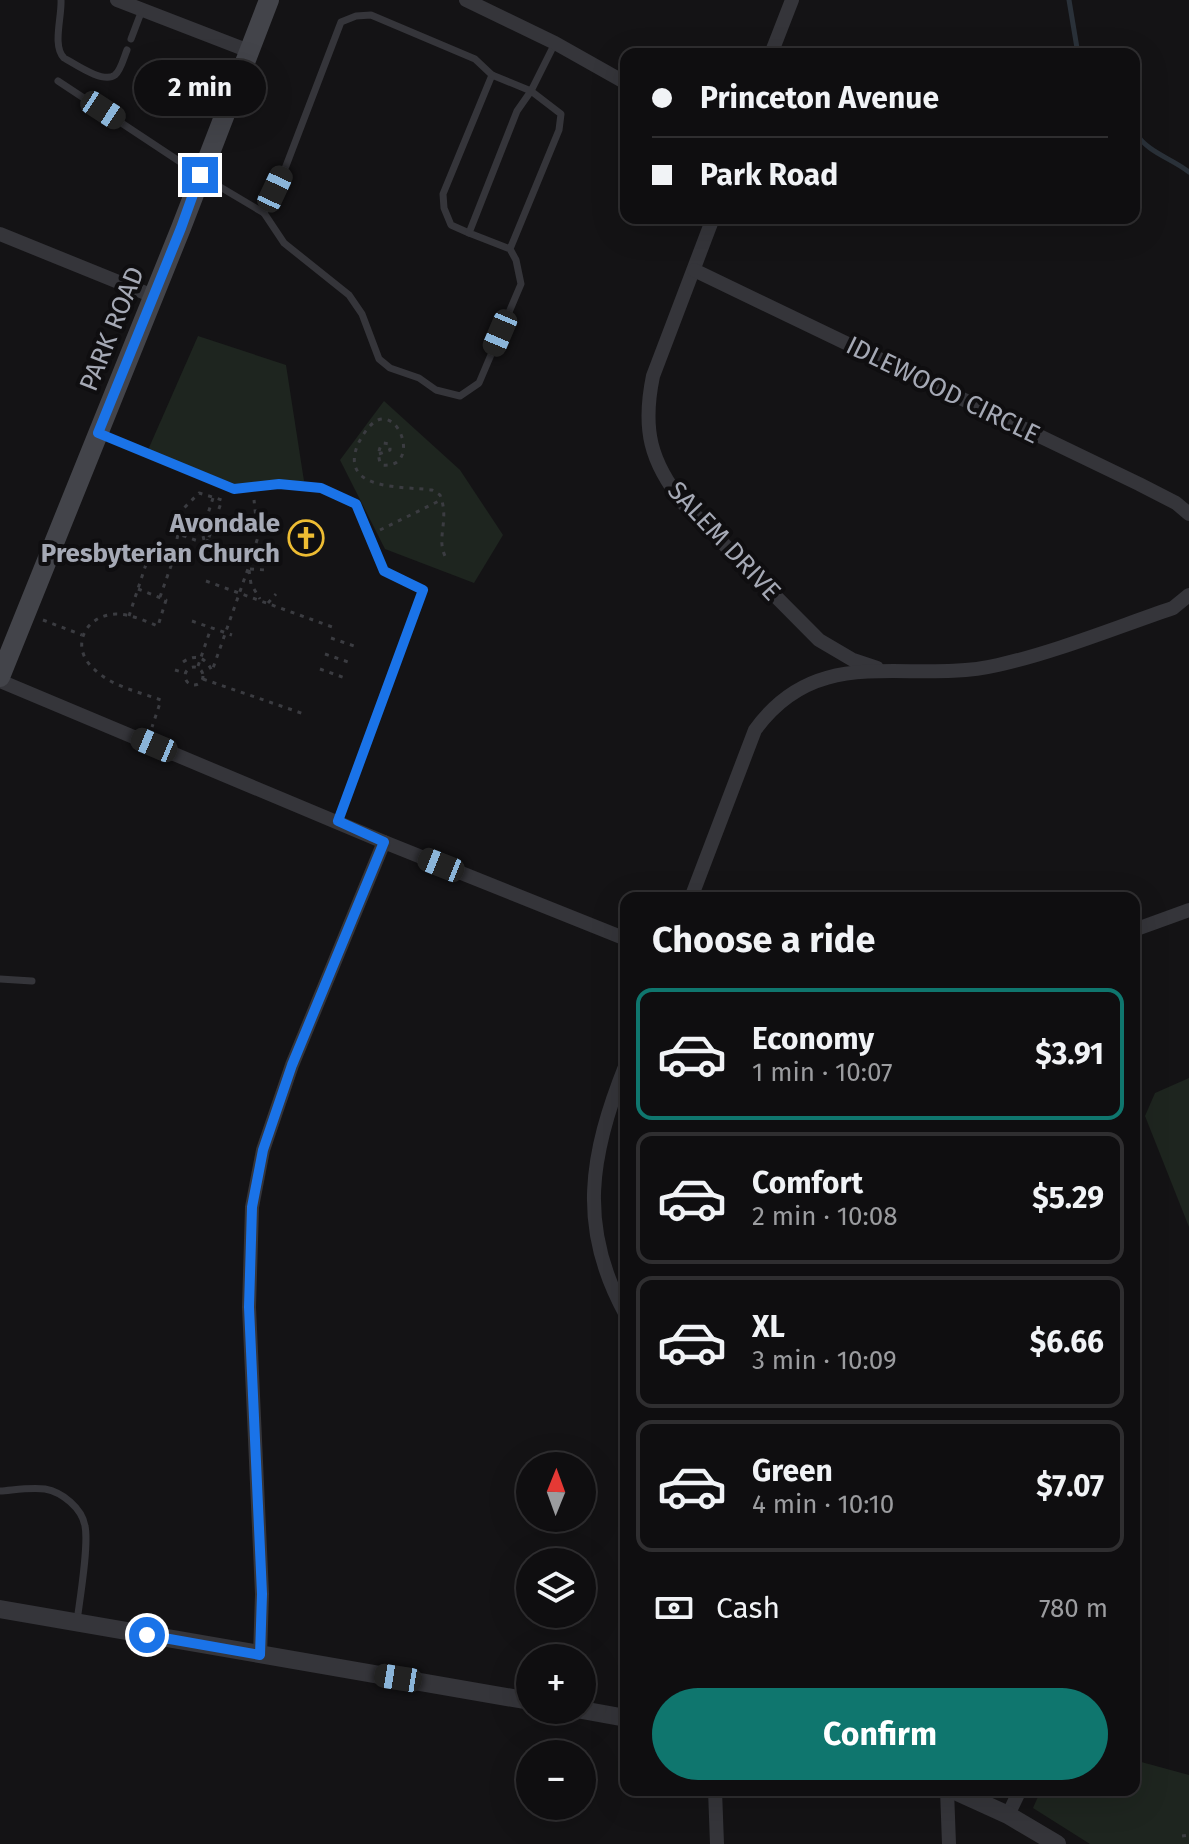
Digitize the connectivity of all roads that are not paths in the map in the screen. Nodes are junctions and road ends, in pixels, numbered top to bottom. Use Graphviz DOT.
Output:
graph roads {
  1 [pos="61,0"];
  2 [pos="117,0"];
  3 [pos="269,0"];
  4 [pos="466,0"];
  5 [pos="792,0"];
  6 [pos="142,10"];
  7 [pos="131,39"];
  8 [pos="555,43"];
  9 [pos="773,48"];
  10 [pos="127,50"];
  11 [pos="249,51"];
  12 [pos="492,75"];
  13 [pos="620,80"];
  14 [pos="58,81"];
  15 [pos="531,91"];
  16 [pos="200,175"];
  17 [pos="264,213"];
  18 [pos="711,224"];
  19 [pos="469,233"];
  20 [pos="0,234"];
  21 [pos="510,249"];
  22 [pos="694,270"];
  23 [pos="153,296"];
  24 [pos="98,433"];
  25 [pos="1189,514"];
  26 [pos="1189,595"];
  27 [pos="892,671"];
  28 [pos="0,679"];
  29 [pos="338,821"];
  30 [pos="384,842"];
  31 [pos="693,892"];
  32 [pos="1189,910"];
  33 [pos="1140,928"];
  34 [pos="620,937"];
  35 [pos="0,979"];
  36 [pos="32,981"];
  37 [pos="620,1081"];
  38 [pos="620,1302"];
  39 [pos="0,1491"];
  40 [pos="0,1609"];
  41 [pos="77,1623"];
  42 [pos="260,1655"];
  43 [pos="516,1699"];
  44 [pos="596,1713"];
  45 [pos="620,1717"];
  46 [pos="715,1796"];
  47 [pos="947,1796"];
  48 [pos="966,1796"];
  49 [pos="1017,1796"];
  50 [pos="1008,1815"];
  51 [pos="717,1844"];
  52 [pos="949,1844"];
  53 [pos="1057,1844"];
  1 -- 10 [label="lane"];
  2 -- 6 [label="street"];
  3 -- 11 [label="main road, PARK ROAD"];
  4 -- 8 [label="street"];
  5 -- 9 [label="street"];
  6 -- 7 [label="lane"];
  6 -- 11 [label="street"];
  8 -- 13 [label="street"];
  8 -- 15 [label="lane"];
  11 -- 16 [label="main road, PARK ROAD"];
  12 -- 15 [label="lane"];
  12 -- 17 [label="lane"];
  12 -- 19 [label="lane"];
  14 -- 16 [label="lane"];
  15 -- 19 [label="lane"];
  15 -- 21 [label="lane"];
  16 -- 17 [label="lane"];
  16 -- 23 [label="main road, PARK ROAD"];
  17 -- 21 [label="lane"];
  18 -- 22 [label="street, SALEM DRIVE"];
  19 -- 21 [label="lane"];
  20 -- 23 [label="street"];
  22 -- 25 [label="street, IDLEWOOD CIRCLE"];
  22 -- 27 [label="street, SALEM DRIVE"];
  23 -- 24 [label="main road, PARK ROAD"];
  24 -- 28 [label="main road, PARK ROAD"];
  24 -- 29 [label="lane"];
  26 -- 27 [label="street"];
  27 -- 31 [label="street"];
  28 -- 29 [label="street"];
  29 -- 30 [label="street"];
  30 -- 34 [label="street"];
  30 -- 42 [label="street"];
  32 -- 33 [label="street"];
  35 -- 36 [label="lane"];
  37 -- 38 [label="street"];
  39 -- 41 [label="lane"];
  40 -- 41 [label="street"];
  41 -- 42 [label="street"];
  42 -- 43 [label="street"];
  44 -- 45 [label="street"];
  46 -- 51 [label="street"];
  47 -- 52 [label="street"];
  48 -- 50 [label="street"];
  49 -- 50 [label="street"];
  50 -- 53 [label="street"];
}
